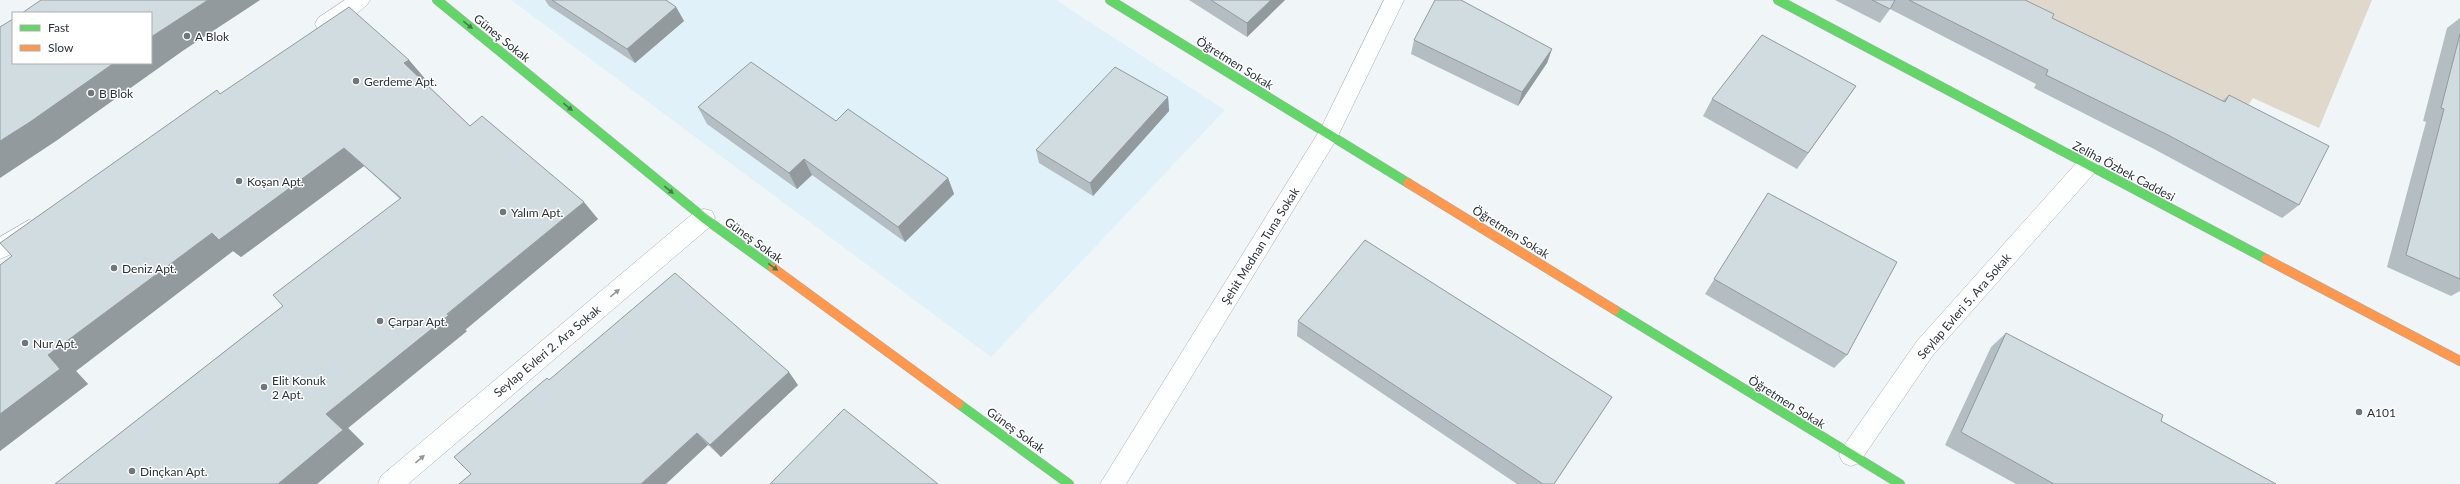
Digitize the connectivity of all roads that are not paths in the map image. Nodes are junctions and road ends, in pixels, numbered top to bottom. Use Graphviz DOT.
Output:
graph roads {
  1 [pos="360,0"];
  2 [pos="437,0"];
  3 [pos="1110,0"];
  4 [pos="1394,0"];
  5 [pos="1778,0"];
  6 [pos="308,36"];
  7 [pos="1329,134"];
  8 [pos="2088,165"];
  9 [pos="46,218"];
  10 [pos="704,218"];
  11 [pos="0,249"];
  12 [pos="2460,361"];
  13 [pos="1852,456"];
  14 [pos="390,484"];
  15 [pos="1069,484"];
  16 [pos="1112,484"];
  17 [pos="1900,484"];
  1 -- 6 [label="street"];
  2 -- 10 [label="street, Güneş Sokak, one-way"];
  3 -- 7 [label="street, Öğretmen Sokak"];
  4 -- 7 [label="street, Şehit Mednan Tuna Sokak"];
  5 -- 8 [label="street, Zeliha Özbek Caddesi"];
  7 -- 13 [label="street, Öğretmen Sokak"];
  7 -- 16 [label="street, Şehit Mednan Tuna Sokak"];
  8 -- 12 [label="street, Zeliha Özbek Caddesi"];
  8 -- 13 [label="street, Seylap Evleri 5. Ara Sokak"];
  9 -- 11 [label="street"];
  14 -- 10 [label="street, Seylap Evleri 2. Ara Sokak, one-way"];
  10 -- 15 [label="street, Güneş Sokak, one-way"];
  13 -- 17 [label="street, Öğretmen Sokak"];
}
